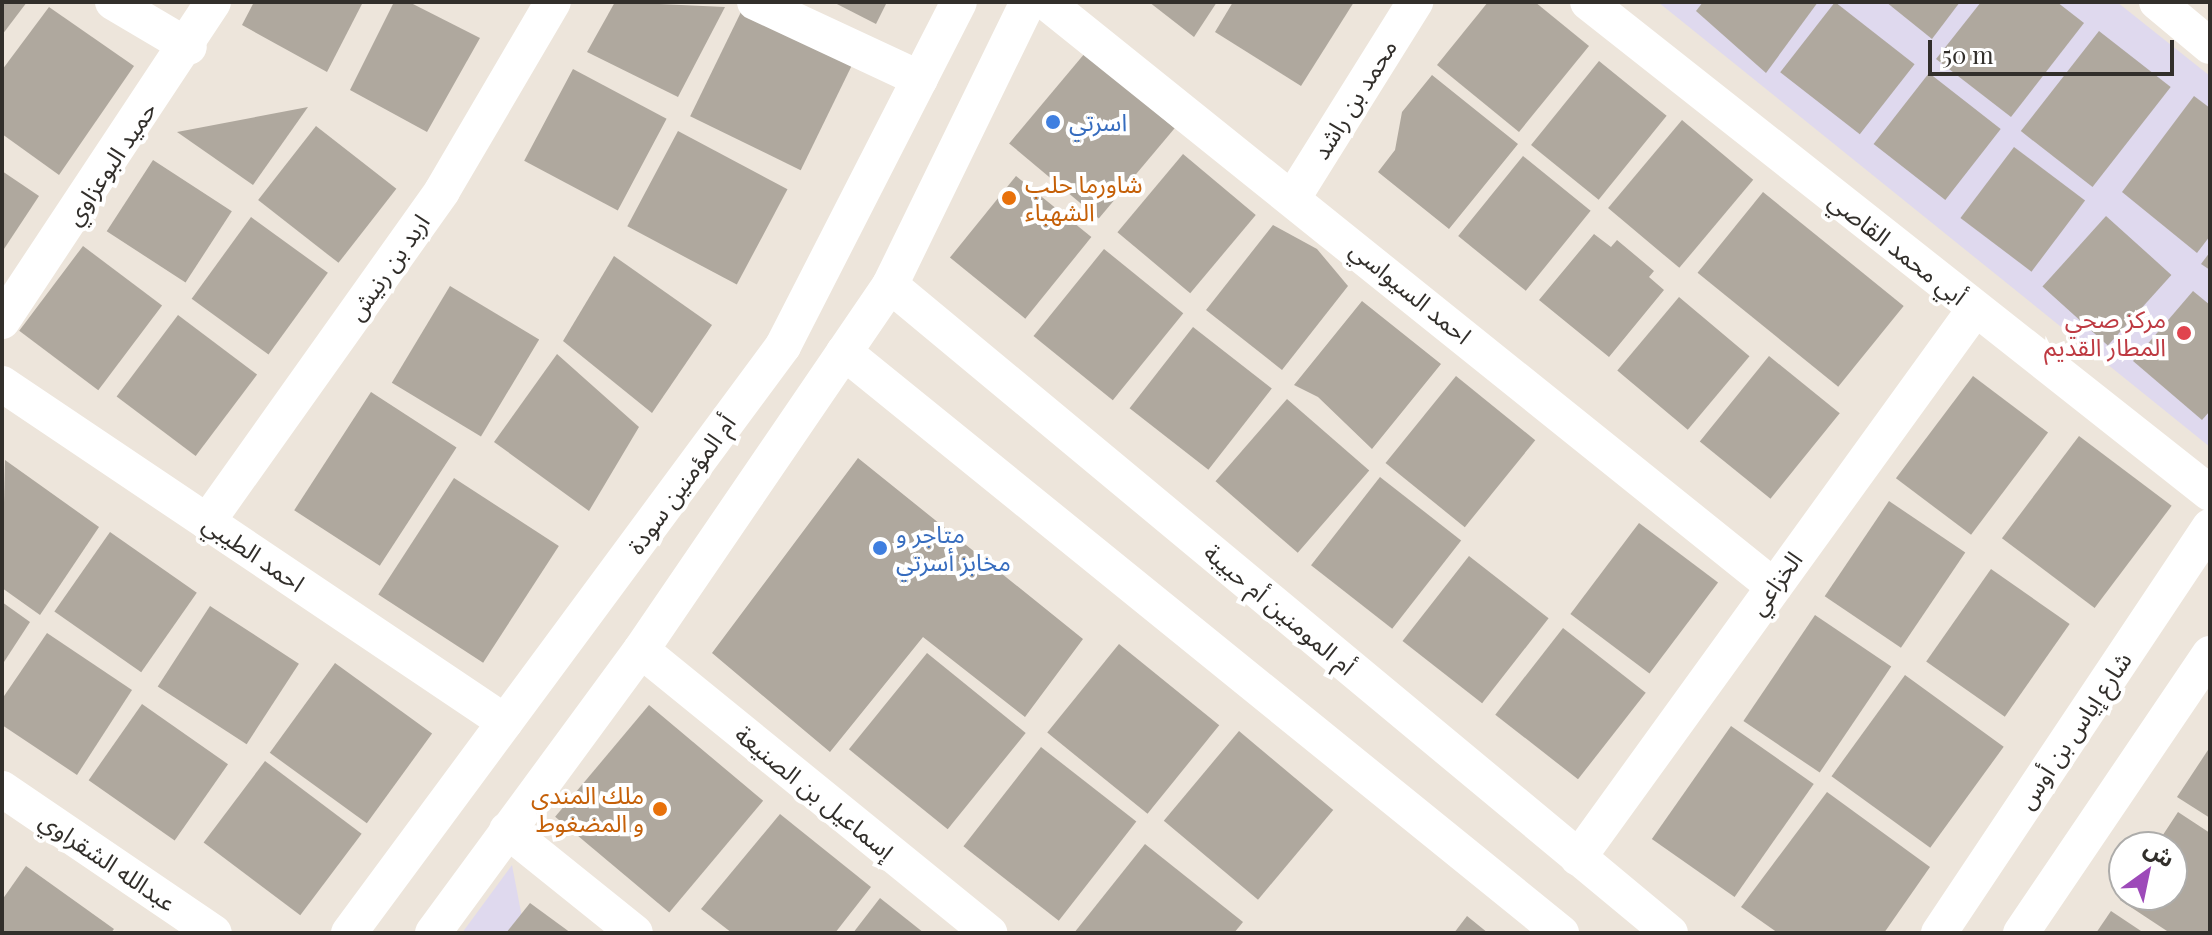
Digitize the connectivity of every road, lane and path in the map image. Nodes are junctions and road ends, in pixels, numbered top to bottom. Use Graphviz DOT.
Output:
graph roads {
  1 [pos="113,2"];
  2 [pos="213,2"];
  3 [pos="553,2"];
  4 [pos="755,2"];
  5 [pos="959,2"];
  6 [pos="1028,2"];
  7 [pos="1046,2"];
  8 [pos="1415,2"];
  9 [pos="1588,2"];
  10 [pos="2157,2"];
  11 [pos="2210,46"];
  12 [pos="189,47"];
  13 [pos="920,79"];
  14 [pos="1294,196"];
  15 [pos="890,285"];
  16 [pos="1975,309"];
  17 [pos="2,321"];
  18 [pos="844,352"];
  19 [pos="2,384"];
  20 [pos="2210,493"];
  21 [pos="207,522"];
  22 [pos="2210,527"];
  23 [pos="1773,586"];
  24 [pos="641,650"];
  25 [pos="2210,654"];
  26 [pos="505,722"];
  27 [pos="4,793"];
  28 [pos="507,830"];
  29 [pos="1578,858"];
  30 [pos="214,933"];
  31 [pos="349,933"];
  32 [pos="433,933"];
  33 [pos="635,933"];
  34 [pos="989,933"];
  35 [pos="1561,933"];
  36 [pos="1670,933"];
  37 [pos="1939,933"];
  38 [pos="2021,933"];
  1 -- 12 [label="street"];
  2 -- 12 [label="street, حميد البوعزاوي"];
  3 -- 21 [label="street, اربد بن رنيش"];
  4 -- 13 [label="street"];
  5 -- 13 [label="street, أم المؤمنين سودة"];
  6 -- 15 [label="street"];
  7 -- 14 [label="street, احمد السيواسي"];
  8 -- 14 [label="street, محمد بن راشد"];
  9 -- 16 [label="street, أبي محمد القاصي"];
  10 -- 11 [label="street"];
  12 -- 17 [label="street, حميد البوعزاوي"];
  13 -- 26 [label="street, أم المؤمنين سودة"];
  14 -- 23 [label="street, احمد السيواسي"];
  15 -- 18 [label="street"];
  15 -- 29 [label="street, أم المومنين أم حبيبة"];
  16 -- 20 [label="street, أبي محمد القاصي"];
  16 -- 23 [label="street, الخزاعي"];
  18 -- 24 [label="street"];
  18 -- 35 [label="street"];
  19 -- 21 [label="street, احمد الطيبي"];
  21 -- 26 [label="street, احمد الطيبي"];
  22 -- 37 [label="street, شارع إياس بن أوس"];
  23 -- 29 [label="street, الخزاعي"];
  24 -- 28 [label="street"];
  24 -- 34 [label="street, إسماعيل بن الصنيعة"];
  25 -- 38 [label="street"];
  26 -- 31 [label="street, أم المؤمنين سودة"];
  27 -- 30 [label="street, عبدالله الشقراوي"];
  28 -- 32 [label="street"];
  28 -- 33 [label="street"];
  29 -- 36 [label="street, أم المومنين أم حبيبة"];
}
